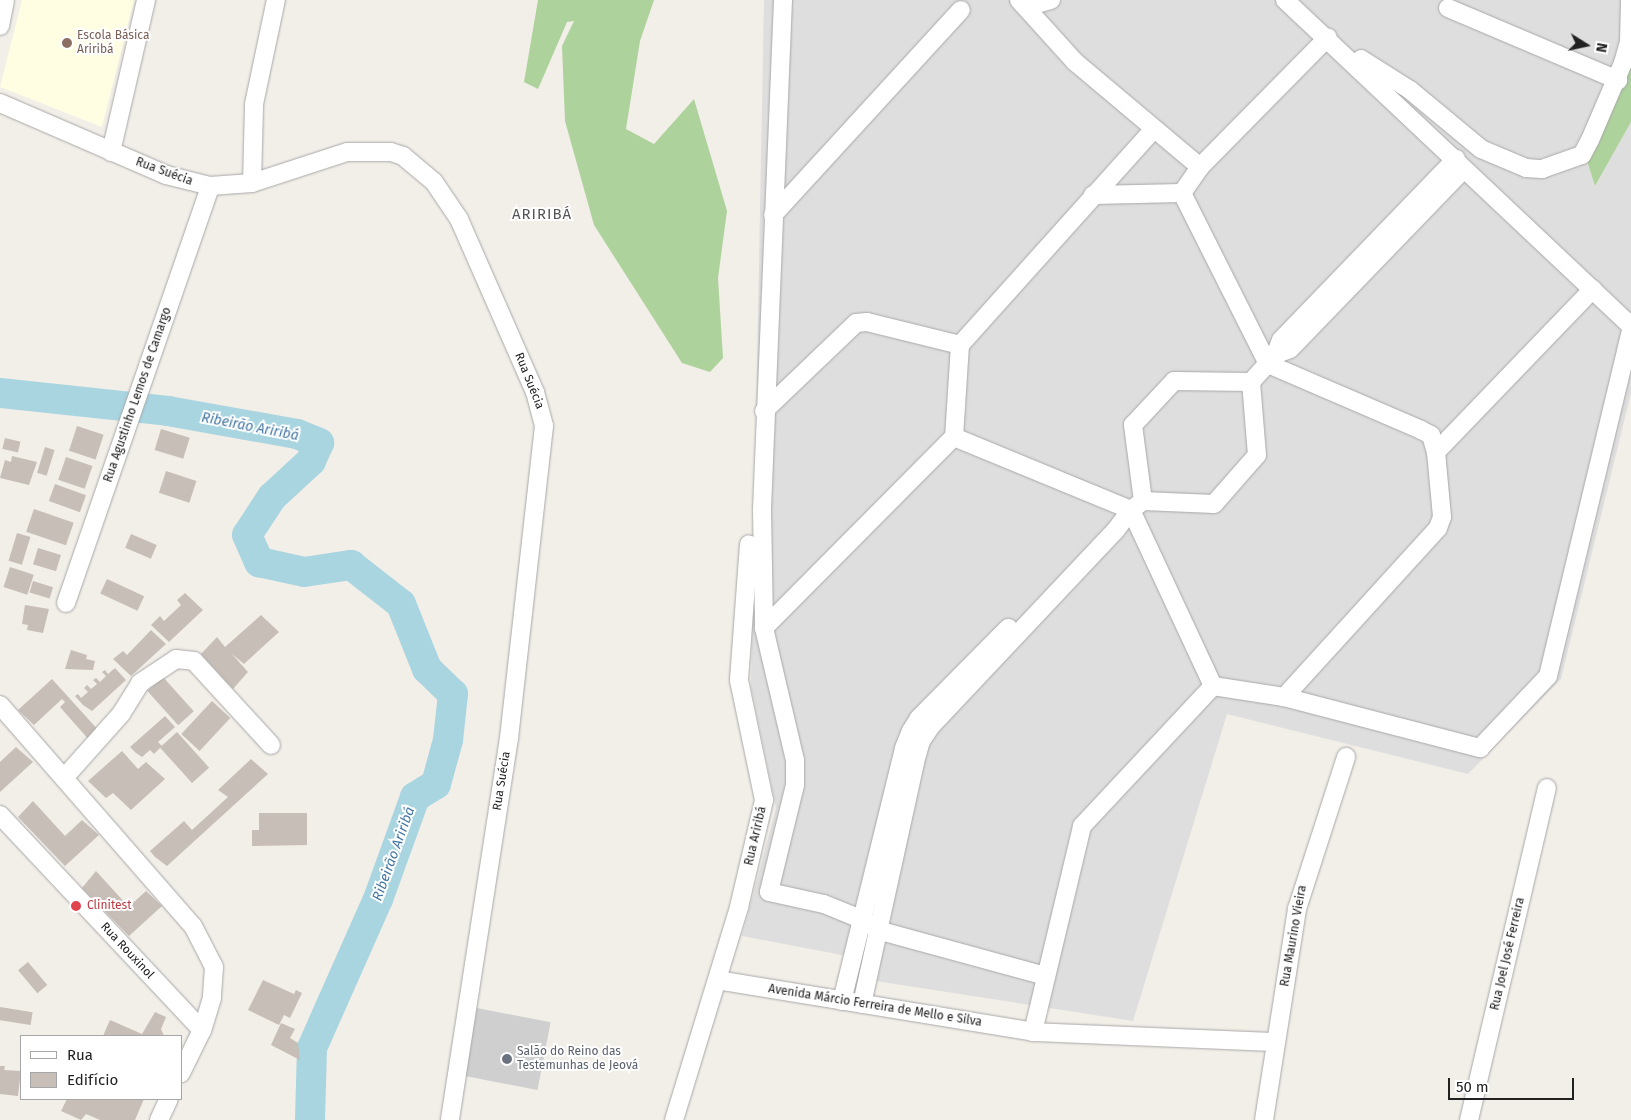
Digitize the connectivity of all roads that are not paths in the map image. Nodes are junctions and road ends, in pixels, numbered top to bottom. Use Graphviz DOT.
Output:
graph roads {
  1 [pos="6,0"];
  2 [pos="146,0"];
  3 [pos="276,0"];
  4 [pos="783,0"];
  5 [pos="1051,0"];
  6 [pos="1285,0"];
  7 [pos="1630,0"];
  8 [pos="1023,4"];
  9 [pos="1448,8"];
  10 [pos="961,10"];
  11 [pos="0,26"];
  12 [pos="1332,41"];
  13 [pos="1618,80"];
  14 [pos="0,104"];
  15 [pos="1154,129"];
  16 [pos="111,152"];
  17 [pos="1461,164"];
  18 [pos="1200,167"];
  19 [pos="252,183"];
  20 [pos="210,186"];
  21 [pos="1182,193"];
  22 [pos="1093,195"];
  23 [pos="773,215"];
  24 [pos="1593,289"];
  25 [pos="1631,326"];
  26 [pos="1631,331"];
  27 [pos="960,345"];
  28 [pos="1271,360"];
  29 [pos="1251,382"];
  30 [pos="764,411"];
  31 [pos="954,437"];
  32 [pos="1436,452"];
  33 [pos="1132,509"];
  34 [pos="749,544"];
  35 [pos="66,603"];
  36 [pos="764,628"];
  37 [pos="1213,686"];
  38 [pos="1284,697"];
  39 [pos="0,705"];
  40 [pos="271,745"];
  41 [pos="1346,757"];
  42 [pos="64,778"];
  43 [pos="1547,788"];
  44 [pos="0,815"];
  45 [pos="824,904"];
  46 [pos="864,920"];
  47 [pos="881,931"];
  48 [pos="856,940"];
  49 [pos="1046,976"];
  50 [pos="717,980"];
  51 [pos="842,1001"];
  52 [pos="862,1004"];
  53 [pos="202,1030"];
  54 [pos="1033,1032"];
  55 [pos="1276,1042"];
  56 [pos="182,1070"];
  57 [pos="169,1100"];
  58 [pos="159,1120"];
  59 [pos="450,1120"];
  60 [pos="674,1120"];
  61 [pos="1264,1120"];
  62 [pos="1469,1120"];
  1 -- 11 [label="street"];
  2 -- 16 [label="street"];
  3 -- 19 [label="street"];
  4 -- 23 [label="street"];
  5 -- 8 [label="street"];
  6 -- 12 [label="street"];
  7 -- 13 [label="street"];
  8 -- 15 [label="street"];
  9 -- 13 [label="street"];
  10 -- 23 [label="street"];
  12 -- 13 [label="street"];
  12 -- 17 [label="street"];
  12 -- 18 [label="street"];
  14 -- 16 [label="street, Rua Suécia"];
  15 -- 18 [label="street"];
  15 -- 22 [label="street"];
  16 -- 20 [label="street, Rua Suécia"];
  17 -- 24 [label="street"];
  17 -- 28 [label="street"];
  18 -- 21 [label="street"];
  19 -- 20 [label="street, Rua Suécia"];
  19 -- 59 [label="street, Rua Suécia"];
  20 -- 35 [label="street, Rua Agustinho Lemos de Camargo"];
  21 -- 22 [label="street"];
  21 -- 28 [label="street"];
  22 -- 27 [label="street"];
  23 -- 30 [label="street"];
  24 -- 25 [label="street"];
  24 -- 32 [label="street"];
  26 -- 38 [label="street"];
  27 -- 30 [label="street"];
  27 -- 31 [label="street"];
  28 -- 29 [label="street"];
  28 -- 32 [label="street"];
  29 -- 33 [label="street"];
  29 -- 33 [label="street"];
  30 -- 36 [label="street"];
  31 -- 33 [label="street"];
  31 -- 36 [label="street"];
  32 -- 38 [label="street"];
  33 -- 37 [label="street"];
  33 -- 46 [label="street"];
  33 -- 47 [label="street"];
  34 -- 50 [label="street, Rua Ariribá"];
  36 -- 45 [label="street"];
  37 -- 38 [label="street"];
  37 -- 49 [label="street"];
  39 -- 42 [label="street"];
  40 -- 42 [label="street"];
  41 -- 55 [label="street, Rua Maurino Vieira"];
  42 -- 53 [label="street"];
  43 -- 62 [label="street, Rua Joel José Ferreira"];
  44 -- 53 [label="street, Rua Rouxinol"];
  45 -- 46 [label="street"];
  45 -- 48 [label="street"];
  46 -- 47 [label="street"];
  46 -- 48 [label="street"];
  47 -- 49 [label="street"];
  47 -- 52 [label="street"];
  48 -- 51 [label="street"];
  49 -- 54 [label="street"];
  50 -- 51 [label="street, Avenida Márcio Ferreira de Mello e Silva"];
  50 -- 60 [label="street, Rua Ariribá"];
  51 -- 52 [label="street, Avenida Márcio Ferreira de Mello e Silva"];
  52 -- 54 [label="street, Avenida Márcio Ferreira de Mello e Silva"];
  53 -- 56 [label="street"];
  54 -- 55 [label="street, Avenida Márcio Ferreira de Mello e Silva"];
  55 -- 61 [label="street, Rua Maurino Vieira"];
  57 -- 58 [label="street"];
}
